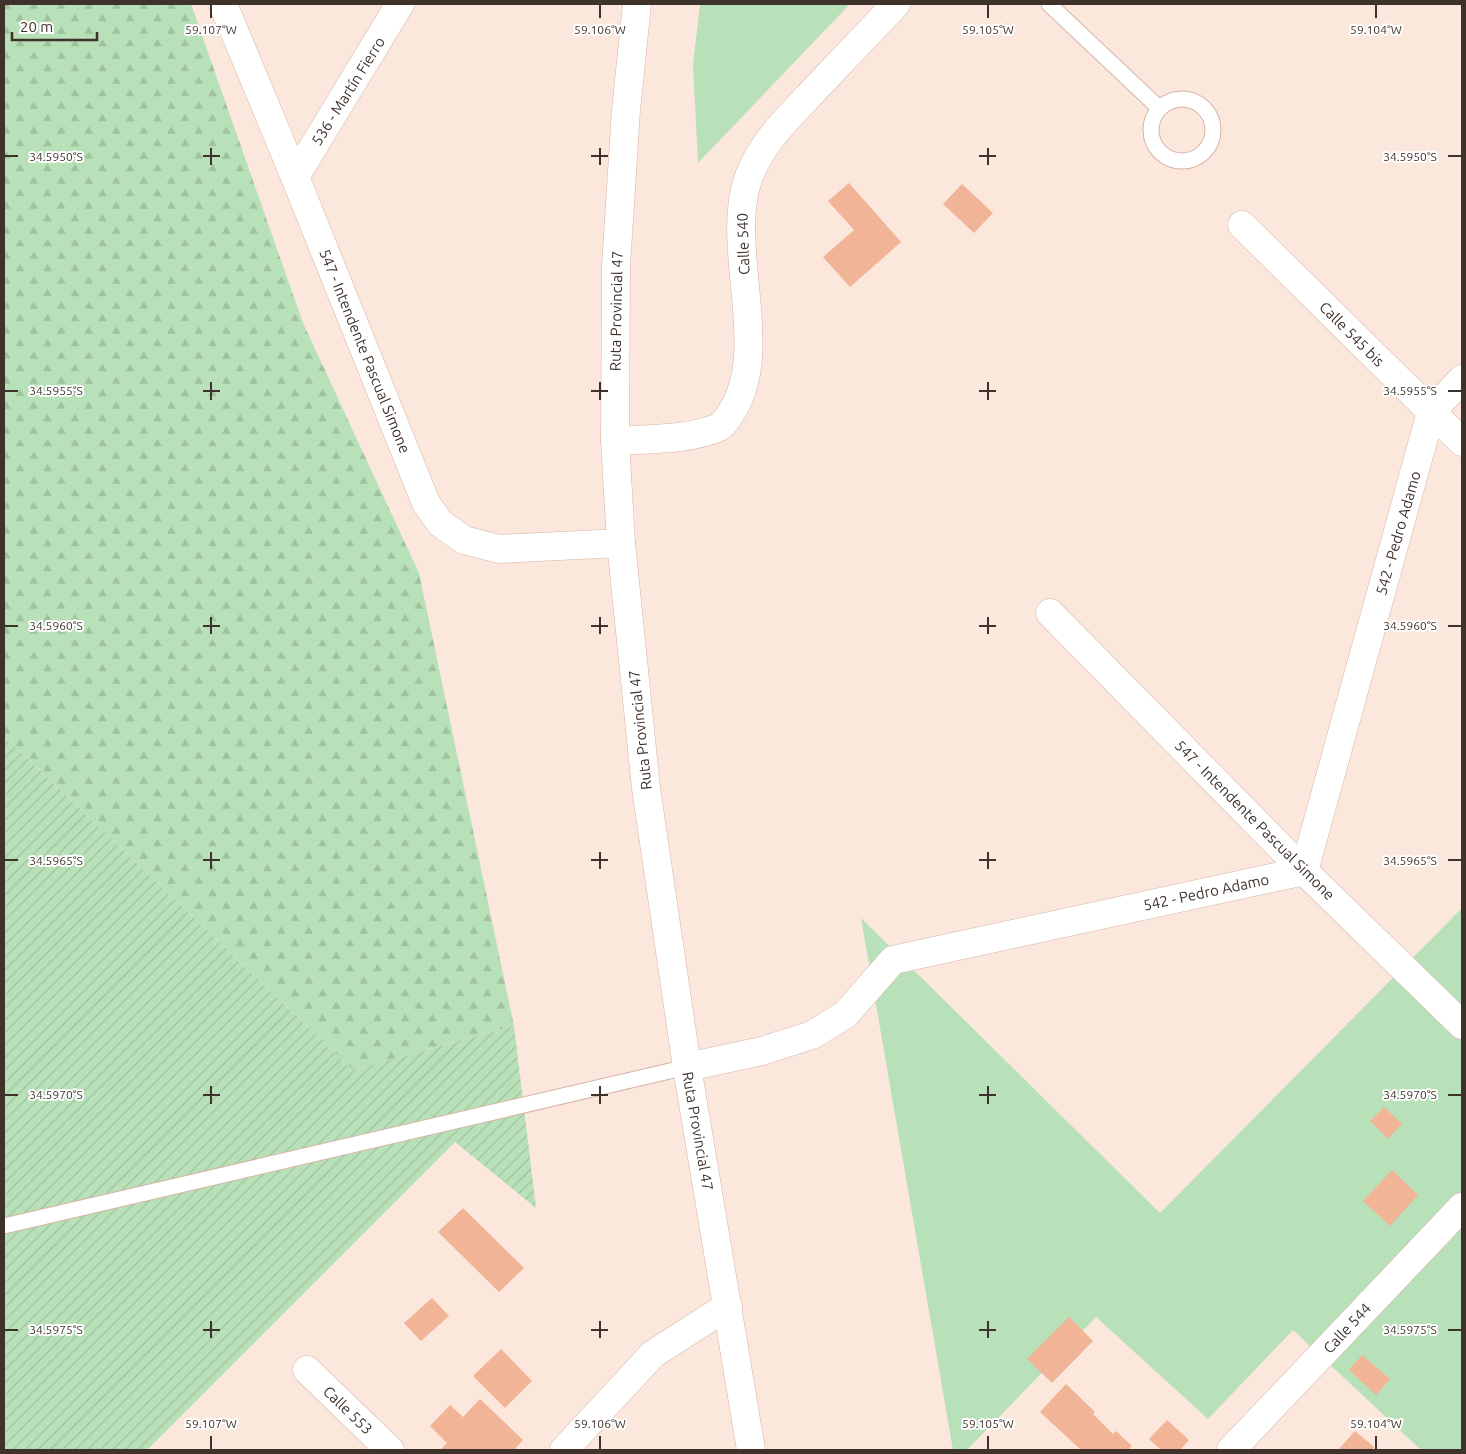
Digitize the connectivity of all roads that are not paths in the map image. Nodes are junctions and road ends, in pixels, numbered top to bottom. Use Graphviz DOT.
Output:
graph roads {
  1 [pos="223,4"];
  2 [pos="400,4"];
  3 [pos="637,4"];
  4 [pos="896,4"];
  5 [pos="1049,4"];
  6 [pos="1160,108"];
  7 [pos="295,177"];
  8 [pos="1242,225"];
  9 [pos="1462,379"];
  10 [pos="1431,412"];
  11 [pos="615,441"];
  12 [pos="1462,442"];
  13 [pos="621,543"];
  14 [pos="1050,613"];
  15 [pos="1304,871"];
  16 [pos="1462,1025"];
  17 [pos="687,1067"];
  18 [pos="1462,1207"];
  19 [pos="4,1226"];
  20 [pos="728,1306"];
  21 [pos="307,1370"];
  22 [pos="390,1450"];
  23 [pos="564,1450"];
  24 [pos="751,1450"];
  25 [pos="1231,1450"];
  1 -- 7 [label="street, 547 - Intendente Pascual Simone"];
  2 -- 7 [label="street, 536 - Martín Fierro"];
  3 -- 11 [label="street, Ruta Provincial 47"];
  4 -- 11 [label="street, Calle 540"];
  5 -- 6 [label="lane"];
  6 -- 6 [label="lane"];
  7 -- 13 [label="street, 547 - Intendente Pascual Simone"];
  8 -- 10 [label="street, Calle 545 bis"];
  9 -- 10 [label="street, 542 - Pedro Adamo"];
  10 -- 12 [label="street, Calle 545 bis"];
  10 -- 15 [label="street, 542 - Pedro Adamo"];
  11 -- 13 [label="street, Ruta Provincial 47"];
  13 -- 17 [label="street, Ruta Provincial 47"];
  14 -- 15 [label="street, 547 - Intendente Pascual Simone"];
  15 -- 16 [label="street, 547 - Intendente Pascual Simone"];
  15 -- 17 [label="street, 542 - Pedro Adamo"];
  17 -- 19 [label="lane"];
  17 -- 20 [label="street, Ruta Provincial 47"];
  18 -- 25 [label="street, Calle 544"];
  20 -- 23 [label="street"];
  20 -- 24 [label="street, Ruta Provincial 47"];
  21 -- 22 [label="street, Calle 553"];
}
